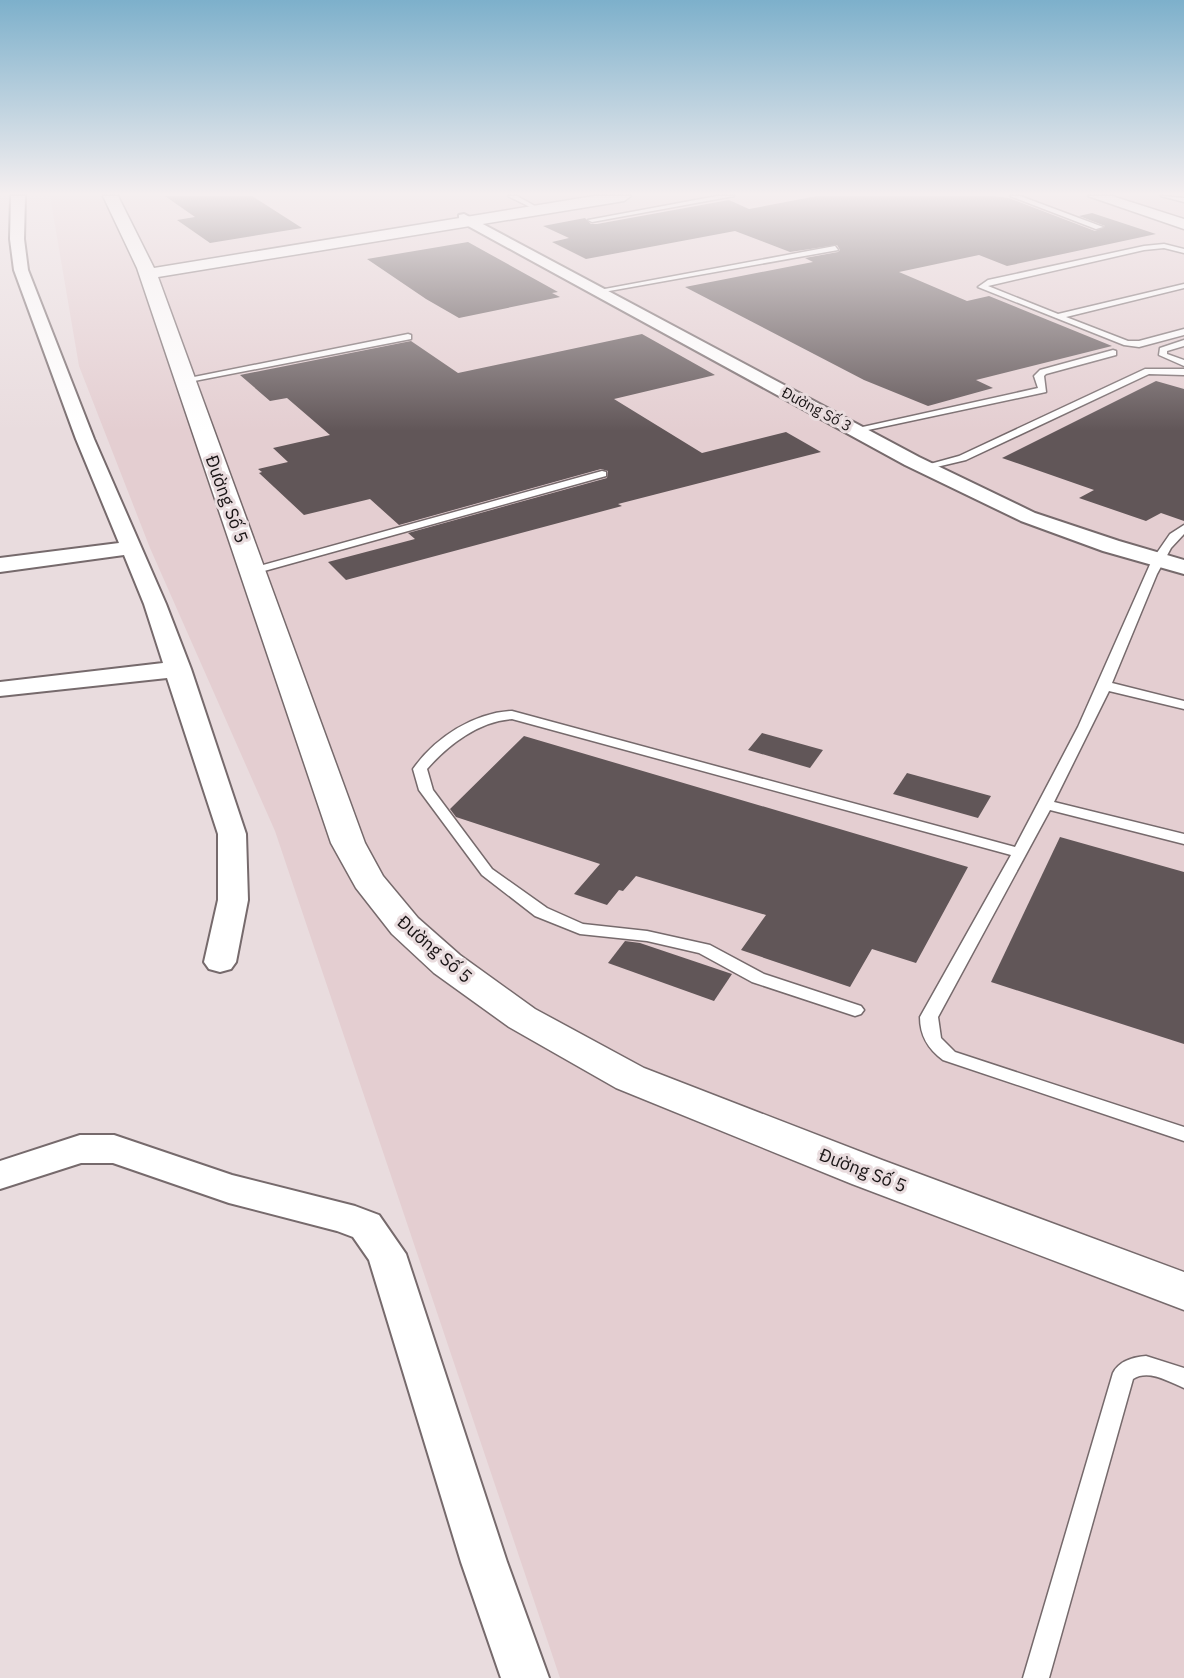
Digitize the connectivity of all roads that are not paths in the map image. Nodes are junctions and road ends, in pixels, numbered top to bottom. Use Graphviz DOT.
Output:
graph roads {
  1 [pos="23,274"];
  2 [pos="147,274"];
  3 [pos="567,274"];
  4 [pos="690,274"];
  5 [pos="1027,274"];
  6 [pos="1184,286"];
  7 [pos="598,291"];
  8 [pos="1059,316"];
  9 [pos="1184,332"];
  10 [pos="408,337"];
  11 [pos="1184,343"];
  12 [pos="1113,353"];
  13 [pos="1184,363"];
  14 [pos="1184,372"];
  15 [pos="184,380"];
  16 [pos="855,430"];
  17 [pos="924,467"];
  18 [pos="602,474"];
  19 [pos="1184,528"];
  20 [pos="131,548"];
  21 [pos="1158,560"];
  22 [pos="0,565"];
  23 [pos="1184,567"];
  24 [pos="253,571"];
  25 [pos="179,669"];
  26 [pos="1106,686"];
  27 [pos="0,689"];
  28 [pos="1184,705"];
  29 [pos="1044,804"];
  30 [pos="1184,839"];
  31 [pos="1020,853"];
  32 [pos="220,962"];
  33 [pos="855,1010"];
  34 [pos="1184,1134"];
  35 [pos="0,1175"];
  36 [pos="1184,1291"];
  37 [pos="1184,1378"];
  38 [pos="525,1678"];
  39 [pos="1036,1678"];
  1 -- 20 [label="street"];
  2 -- 15 [label="street, Đường Số 5"];
  3 -- 7 [label="street, Đường Số 3"];
  4 -- 7 [label="lane"];
  5 -- 8 [label="lane"];
  6 -- 8 [label="lane"];
  7 -- 16 [label="street, Đường Số 3"];
  8 -- 9 [label="lane"];
  10 -- 15 [label="lane"];
  11 -- 13 [label="lane"];
  12 -- 16 [label="lane"];
  14 -- 17 [label="lane"];
  15 -- 24 [label="street, Đường Số 5"];
  16 -- 17 [label="street, Đường Số 3"];
  17 -- 21 [label="street, Đường Số 3"];
  18 -- 24 [label="lane"];
  19 -- 21 [label="lane"];
  20 -- 22 [label="street"];
  20 -- 25 [label="street"];
  21 -- 23 [label="street, Đường Số 3"];
  21 -- 26 [label="lane"];
  24 -- 36 [label="street, Đường Số 5"];
  25 -- 27 [label="street"];
  25 -- 32 [label="street"];
  26 -- 28 [label="lane"];
  26 -- 29 [label="lane"];
  29 -- 30 [label="lane"];
  29 -- 31 [label="lane"];
  31 -- 33 [label="lane"];
  31 -- 34 [label="lane"];
  35 -- 38 [label="street"];
  37 -- 39 [label="lane"];
}
